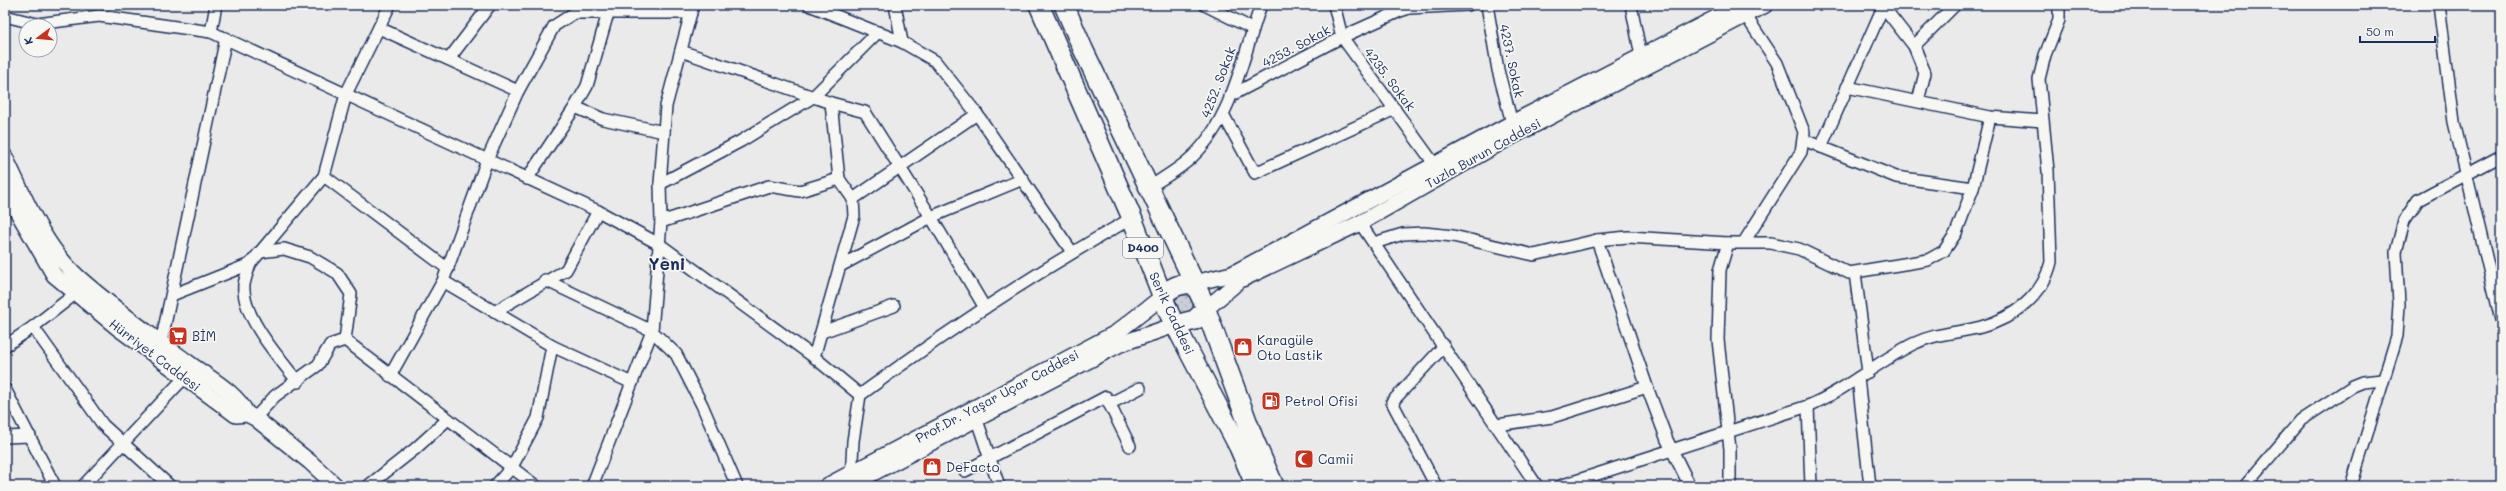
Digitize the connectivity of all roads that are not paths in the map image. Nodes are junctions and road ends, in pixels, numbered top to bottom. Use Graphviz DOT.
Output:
graph roads {
  1 [pos="216,5"];
  2 [pos="390,5"];
  3 [pos="490,5"];
  4 [pos="809,5"];
  5 [pos="895,5"];
  6 [pos="1039,5"];
  7 [pos="1205,5"];
  8 [pos="1261,5"];
  9 [pos="1334,5"];
  10 [pos="1468,5"];
  11 [pos="1487,5"];
  12 [pos="1631,5"];
  13 [pos="1765,5"];
  14 [pos="1955,5"];
  15 [pos="2059,5"];
  16 [pos="2439,5"];
  17 [pos="1066,6"];
  18 [pos="1883,6"];
  19 [pos="1409,7"];
  20 [pos="572,9"];
  21 [pos="633,9"];
  22 [pos="686,9"];
  23 [pos="1742,9"];
  24 [pos="608,13"];
  25 [pos="5,16"];
  26 [pos="379,28"];
  27 [pos="1253,29"];
  28 [pos="211,32"];
  29 [pos="878,32"];
  30 [pos="226,38"];
  31 [pos="1342,38"];
  32 [pos="902,42"];
  33 [pos="1914,46"];
  34 [pos="681,51"];
  35 [pos="1641,56"];
  36 [pos="450,59"];
  37 [pos="1848,86"];
  38 [pos="518,91"];
  39 [pos="346,94"];
  40 [pos="1230,96"];
  41 [pos="813,97"];
  42 [pos="1918,101"];
  43 [pos="831,103"];
  44 [pos="575,107"];
  45 [pos="1395,109"];
  46 [pos="978,114"];
  47 [pos="1223,114"];
  48 [pos="1990,117"];
  49 [pos="2042,120"];
  50 [pos="1512,123"];
  51 [pos="664,132"];
  52 [pos="1804,140"];
  53 [pos="1821,147"];
  54 [pos="2501,156"];
  55 [pos="5,157"];
  56 [pos="487,160"];
  57 [pos="1435,165"];
  58 [pos="901,168"];
  59 [pos="2468,173"];
  60 [pos="324,176"];
  61 [pos="527,179"];
  62 [pos="1024,179"];
  63 [pos="839,180"];
  64 [pos="660,184"];
  65 [pos="1148,188"];
  66 [pos="1973,188"];
  67 [pos="5,190"];
  68 [pos="853,199"];
  69 [pos="598,211"];
  70 [pos="931,217"];
  71 [pos="1132,218"];
  72 [pos="661,222"];
  73 [pos="1360,223"];
  74 [pos="1597,240"];
  75 [pos="1744,242"];
  76 [pos="1374,243"];
  77 [pos="1728,243"];
  78 [pos="659,244"];
  79 [pos="260,252"];
  80 [pos="1072,252"];
  81 [pos="250,264"];
  82 [pos="842,265"];
  83 [pos="448,269"];
  84 [pos="1855,273"];
  85 [pos="545,280"];
  86 [pos="443,281"];
  87 [pos="1194,283"];
  88 [pos="75,294"];
  89 [pos="172,295"];
  90 [pos="1162,297"];
  91 [pos="894,306"];
  92 [pos="985,308"];
  93 [pos="1206,308"];
  94 [pos="494,312"];
  95 [pos="2501,320"];
  96 [pos="1175,325"];
  97 [pos="33,327"];
  98 [pos="652,332"];
  99 [pos="822,332"];
  100 [pos="345,340"];
  101 [pos="161,342"];
  102 [pos="5,346"];
  103 [pos="552,346"];
  104 [pos="1444,346"];
  105 [pos="814,357"];
  106 [pos="1868,372"];
  107 [pos="390,376"];
  108 [pos="184,378"];
  109 [pos="1858,378"];
  110 [pos="2382,380"];
  111 [pos="298,382"];
  112 [pos="632,383"];
  113 [pos="1140,388"];
  114 [pos="1647,388"];
  115 [pos="5,390"];
  116 [pos="860,395"];
  117 [pos="1109,404"];
  118 [pos="1808,406"];
  119 [pos="251,416"];
  120 [pos="448,419"];
  121 [pos="977,420"];
  122 [pos="1497,425"];
  123 [pos="1727,431"];
  124 [pos="30,436"];
  125 [pos="5,437"];
  126 [pos="121,444"];
  127 [pos="1130,446"];
  128 [pos="1673,450"];
  129 [pos="990,457"];
  130 [pos="512,467"];
  131 [pos="965,471"];
  132 [pos="850,482"];
  133 [pos="330,484"];
  134 [pos="55,486"];
  135 [pos="83,486"];
  136 [pos="170,486"];
  137 [pos="368,486"];
  138 [pos="495,486"];
  139 [pos="536,486"];
  140 [pos="592,486"];
  141 [pos="737,486"];
  142 [pos="827,486"];
  143 [pos="999,486"];
  144 [pos="1256,486"];
  145 [pos="1274,486"];
  146 [pos="1436,486"];
  147 [pos="1537,486"];
  148 [pos="1560,486"];
  149 [pos="1690,486"];
  150 [pos="1730,486"];
  151 [pos="1811,486"];
  152 [pos="1870,486"];
  153 [pos="2245,486"];
  154 [pos="2352,486"];
  1 -- 28 [label="street"];
  2 -- 26 [label="street"];
  3 -- 36 [label="street"];
  4 -- 29 [label="street"];
  5 -- 32 [label="street"];
  6 -- 71 [label="highway, Serik Caddesi / D400"];
  7 -- 27 [label="street"];
  8 -- 27 [label="street, 4252. Sokak"];
  9 -- 31 [label="street, 4235. Sokak"];
  10 -- 19 [label="street, 4253. Sokak"];
  11 -- 50 [label="street, 4237. Sokak"];
  12 -- 35 [label="street"];
  13 -- 23 [label="main road, Tuzla Burun Caddesi"];
  14 -- 33 [label="street"];
  15 -- 49 [label="street"];
  16 -- 59 [label="street"];
  17 -- 65 [label="highway, D400"];
  18 -- 33 [label="street"];
  18 -- 37 [label="street"];
  19 -- 31 [label="street, 4253. Sokak"];
  20 -- 24 [label="street"];
  20 -- 38 [label="street"];
  21 -- 22 [label="street"];
  21 -- 24 [label="street"];
  22 -- 34 [label="street"];
  23 -- 35 [label="main road, Tuzla Burun Caddesi"];
  23 -- 52 [label="street"];
  23 -- 73 [label="main road, Tuzla Burun Caddesi"];
  24 -- 44 [label="street"];
  25 -- 28 [label="street"];
  26 -- 36 [label="street"];
  26 -- 39 [label="street"];
  27 -- 40 [label="street, 4252. Sokak"];
  28 -- 30 [label="street"];
  29 -- 32 [label="street"];
  29 -- 41 [label="street"];
  30 -- 39 [label="street"];
  30 -- 89 [label="street"];
  31 -- 40 [label="street, 4253. Sokak"];
  31 -- 45 [label="street, 4235. Sokak"];
  32 -- 46 [label="street"];
  33 -- 42 [label="street"];
  34 -- 41 [label="street"];
  34 -- 51 [label="street"];
  35 -- 50 [label="main road, Tuzla Burun Caddesi"];
  36 -- 38 [label="street"];
  37 -- 42 [label="street"];
  37 -- 53 [label="street"];
  38 -- 56 [label="street"];
  39 -- 56 [label="street"];
  39 -- 60 [label="street"];
  40 -- 47 [label="street, 4252. Sokak"];
  41 -- 43 [label="street"];
  41 -- 64 [label="street"];
  42 -- 48 [label="street"];
  43 -- 58 [label="street"];
  43 -- 63 [label="street"];
  44 -- 51 [label="street"];
  44 -- 61 [label="street"];
  45 -- 47 [label="street"];
  45 -- 57 [label="street, 4235. Sokak"];
  46 -- 58 [label="street"];
  46 -- 62 [label="street"];
  47 -- 65 [label="street, 4252. Sokak"];
  48 -- 49 [label="street"];
  48 -- 66 [label="street"];
  49 -- 106 [label="street"];
  50 -- 57 [label="main road, Tuzla Burun Caddesi"];
  51 -- 64 [label="street"];
  52 -- 53 [label="street"];
  52 -- 75 [label="street"];
  53 -- 66 [label="street"];
  54 -- 59 [label="street"];
  55 -- 101 [label="main road"];
  56 -- 61 [label="street"];
  56 -- 83 [label="street"];
  57 -- 87 [label="main road, Tuzla Burun Caddesi"];
  58 -- 68 [label="street"];
  58 -- 70 [label="street"];
  59 -- 95 [label="street"];
  59 -- 110 [label="street"];
  60 -- 79 [label="street"];
  60 -- 83 [label="street"];
  61 -- 69 [label="street"];
  62 -- 70 [label="street"];
  62 -- 80 [label="street"];
  63 -- 68 [label="street"];
  63 -- 72 [label="street"];
  64 -- 72 [label="street"];
  65 -- 87 [label="highway, D400"];
  66 -- 84 [label="street"];
  67 -- 88 [label="main road, Hürriyet Caddesi"];
  68 -- 82 [label="street"];
  69 -- 78 [label="street"];
  69 -- 85 [label="street"];
  70 -- 82 [label="street"];
  70 -- 92 [label="street"];
  71 -- 80 [label="street"];
  71 -- 90 [label="highway, Serik Caddesi / D400"];
  72 -- 78 [label="street"];
  73 -- 76 [label="street"];
  73 -- 93 [label="main road, Tuzla Burun Caddesi"];
  74 -- 76 [label="street"];
  74 -- 77 [label="street"];
  74 -- 114 [label="street"];
  75 -- 77 [label="street"];
  75 -- 84 [label="street"];
  76 -- 104 [label="street"];
  77 -- 123 [label="street"];
  78 -- 98 [label="street"];
  78 -- 105 [label="street"];
  79 -- 81 [label="street"];
  79 -- 100 [label="street"];
  80 -- 92 [label="street"];
  81 -- 89 [label="street"];
  81 -- 111 [label="street"];
  82 -- 99 [label="street"];
  83 -- 86 [label="street"];
  84 -- 106 [label="street"];
  85 -- 94 [label="street"];
  85 -- 98 [label="street"];
  86 -- 94 [label="street"];
  86 -- 107 [label="street"];
  87 -- 90 [label="highway"];
  87 -- 93 [label="highway, D400"];
  88 -- 97 [label="street"];
  88 -- 108 [label="main road, Hürriyet Caddesi"];
  89 -- 101 [label="street"];
  90 -- 96 [label="highway, Serik Caddesi / D400"];
  90 -- 132 [label="main road, Prof.Dr. Yaşar Uçar Caddesi"];
  91 -- 99 [label="street"];
  92 -- 116 [label="street"];
  93 -- 96 [label="highway"];
  93 -- 145 [label="highway, D400"];
  94 -- 103 [label="street"];
  96 -- 121 [label="main road"];
  96 -- 144 [label="highway, Serik Caddesi / D400"];
  97 -- 102 [label="street"];
  97 -- 126 [label="street"];
  98 -- 112 [label="street"];
  98 -- 141 [label="street"];
  99 -- 105 [label="street"];
  100 -- 107 [label="street"];
  100 -- 111 [label="street"];
  101 -- 119 [label="main road"];
  103 -- 112 [label="street"];
  103 -- 130 [label="street"];
  104 -- 122 [label="street"];
  104 -- 146 [label="street"];
  105 -- 116 [label="street"];
  106 -- 109 [label="street"];
  107 -- 120 [label="street"];
  108 -- 119 [label="main road, Hürriyet Caddesi"];
  108 -- 126 [label="street"];
  109 -- 118 [label="street"];
  109 -- 152 [label="street"];
  110 -- 153 [label="street"];
  110 -- 154 [label="street"];
  111 -- 119 [label="street"];
  112 -- 140 [label="street"];
  113 -- 117 [label="street"];
  114 -- 122 [label="street"];
  114 -- 128 [label="street"];
  115 -- 124 [label="street"];
  116 -- 132 [label="street"];
  117 -- 127 [label="street"];
  117 -- 129 [label="street"];
  118 -- 123 [label="street"];
  118 -- 151 [label="street"];
  119 -- 133 [label="main road, Hürriyet Caddesi"];
  120 -- 130 [label="street"];
  120 -- 137 [label="street"];
  121 -- 129 [label="street"];
  121 -- 132 [label="main road"];
  122 -- 147 [label="street"];
  123 -- 128 [label="street"];
  123 -- 150 [label="street"];
  124 -- 125 [label="street"];
  124 -- 134 [label="street"];
  126 -- 135 [label="street"];
  126 -- 136 [label="street"];
  128 -- 148 [label="street"];
  128 -- 149 [label="street"];
  129 -- 131 [label="street"];
  129 -- 143 [label="street"];
  130 -- 138 [label="street"];
  130 -- 139 [label="street"];
  132 -- 142 [label="main road, Prof.Dr. Yaşar Uçar Caddesi"];
}
